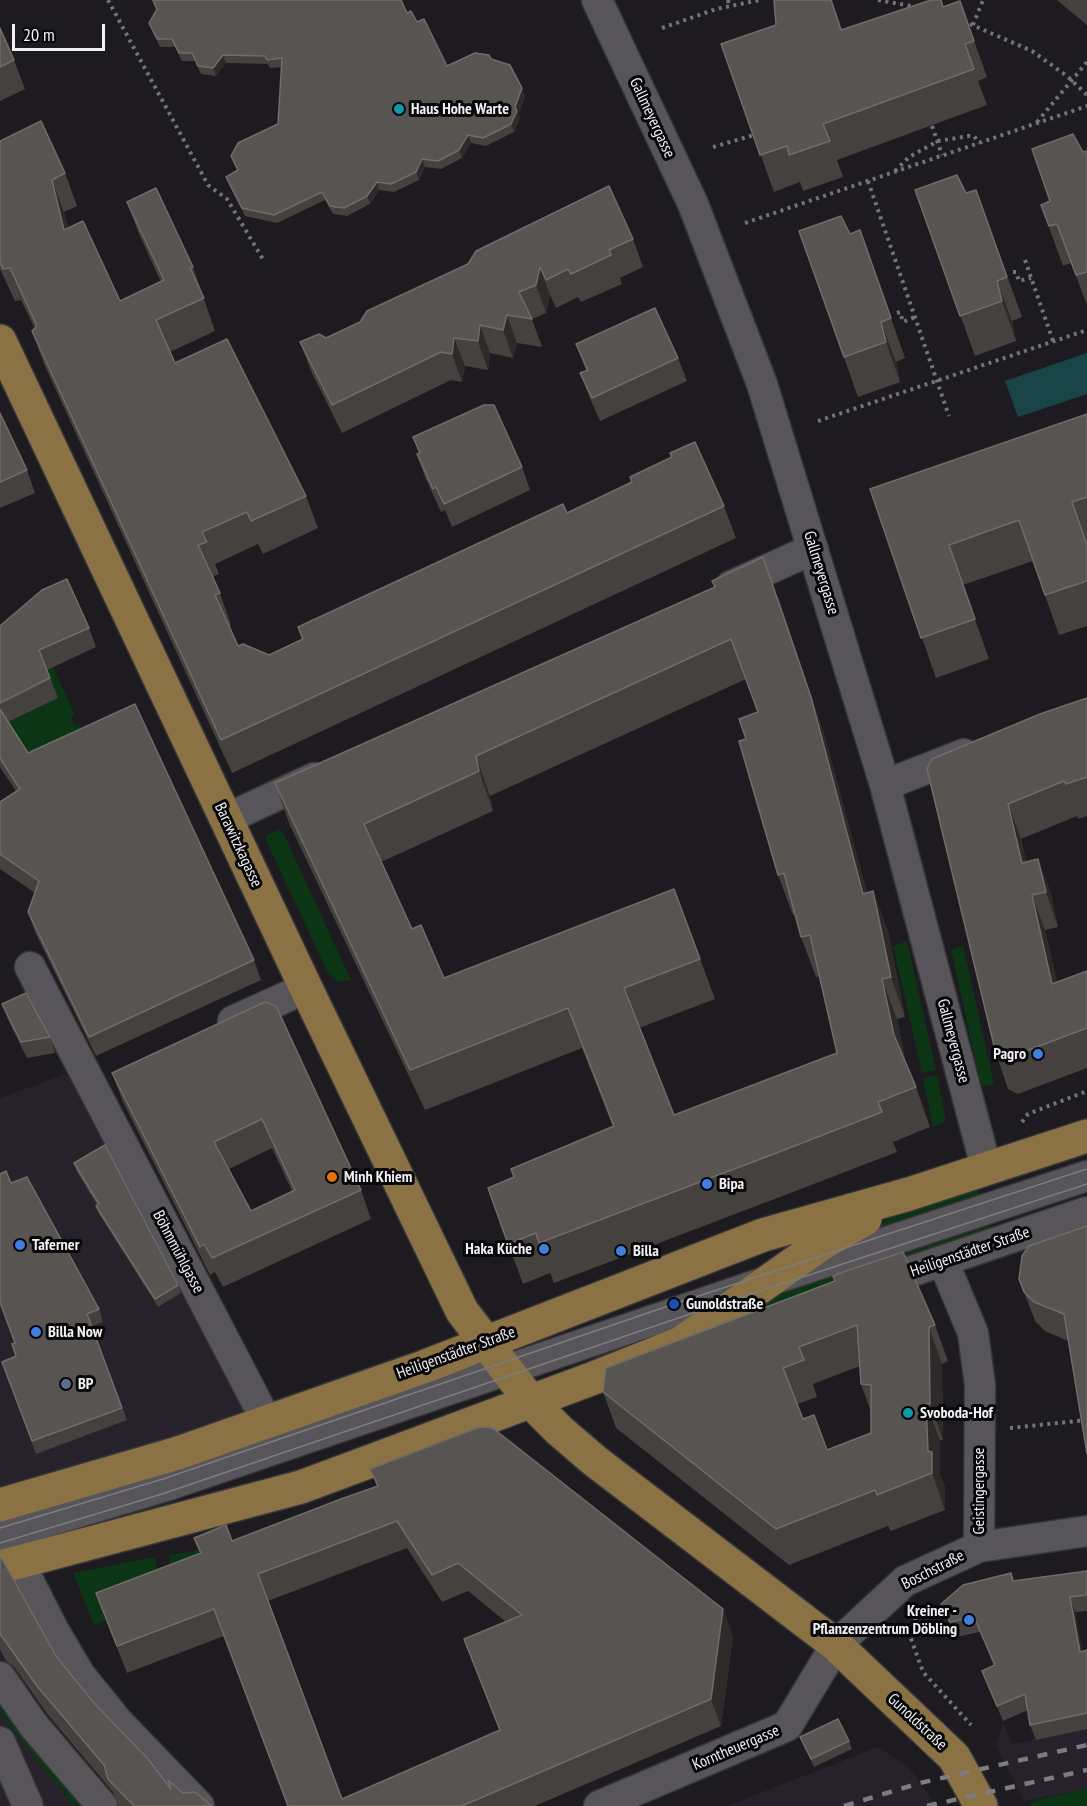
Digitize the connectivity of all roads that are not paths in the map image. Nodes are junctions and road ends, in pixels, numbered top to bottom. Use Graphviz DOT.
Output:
graph roads {
  1 [pos="597,0"];
  2 [pos="0,341"];
  3 [pos="813,549"];
  4 [pos="701,600"];
  5 [pos="985,745"];
  6 [pos="336,768"];
  7 [pos="885,786"];
  8 [pos="226,819"];
  9 [pos="30,968"];
  10 [pos="306,988"];
  11 [pos="211,1030"];
  12 [pos="1087,1136"];
  13 [pos="986,1167"];
  14 [pos="1087,1176"];
  15 [pos="909,1194"];
  16 [pos="1087,1212"];
  17 [pos="942,1261"];
  18 [pos="768,1281"];
  19 [pos="845,1294"];
  20 [pos="759,1323"];
  21 [pos="681,1343"];
  22 [pos="486,1344"];
  23 [pos="507,1370"];
  24 [pos="531,1402"];
  25 [pos="266,1420"];
  26 [pos="0,1505"];
  27 [pos="1087,1531"];
  28 [pos="0,1536"];
  29 [pos="979,1547"];
  30 [pos="10,1565"];
  31 [pos="836,1645"];
  32 [pos="0,1677"];
  33 [pos="0,1742"];
  34 [pos="28,1806"];
  35 [pos="102,1806"];
  36 [pos="199,1806"];
  37 [pos="599,1806"];
  38 [pos="981,1806"];
  1 -- 3 [label="street, Gallmeyergasse"];
  2 -- 8 [label="main road, Barawitzkagasse"];
  3 -- 4 [label="street"];
  3 -- 7 [label="street, Gallmeyergasse"];
  5 -- 7 [label="street"];
  6 -- 8 [label="street"];
  7 -- 13 [label="street, Gallmeyergasse"];
  8 -- 10 [label="main road, Barawitzkagasse"];
  9 -- 25 [label="street, Böhmmühlgasse"];
  10 -- 11 [label="street"];
  10 -- 22 [label="main road, Barawitzkagasse"];
  12 -- 13 [label="main road, Heiligenstädter Straße"];
  13 -- 15 [label="main road, Heiligenstädter Straße"];
  14 -- 18 [label="street"];
  15 -- 18 [label="main road, Heiligenstädter Straße"];
  15 -- 22 [label="main road, Heiligenstädter Straße"];
  16 -- 17 [label="street, Heiligenstädter Straße"];
  17 -- 19 [label="street, Heiligenstädter Straße"];
  17 -- 29 [label="street, Geistingergasse"];
  18 -- 21 [label="main road, Heiligenstädter Straße"];
  18 -- 23 [label="street"];
  20 -- 21 [label="street, Heiligenstädter Straße"];
  21 -- 24 [label="main road, Heiligenstädter Straße"];
  22 -- 23 [label="main road, Gunoldstraße"];
  22 -- 25 [label="main road, Heiligenstädter Straße"];
  23 -- 24 [label="main road, Gunoldstraße"];
  23 -- 28 [label="street"];
  24 -- 30 [label="main road, Heiligenstädter Straße"];
  24 -- 31 [label="main road, Gunoldstraße"];
  25 -- 26 [label="main road, Heiligenstädter Straße"];
  27 -- 29 [label="street, Boschstraße"];
  29 -- 31 [label="street, Boschstraße"];
  30 -- 36 [label="street"];
  31 -- 37 [label="street, Korntheuergasse"];
  31 -- 38 [label="main road, Gunoldstraße"];
  32 -- 35 [label="street"];
  33 -- 34 [label="street"];
}
